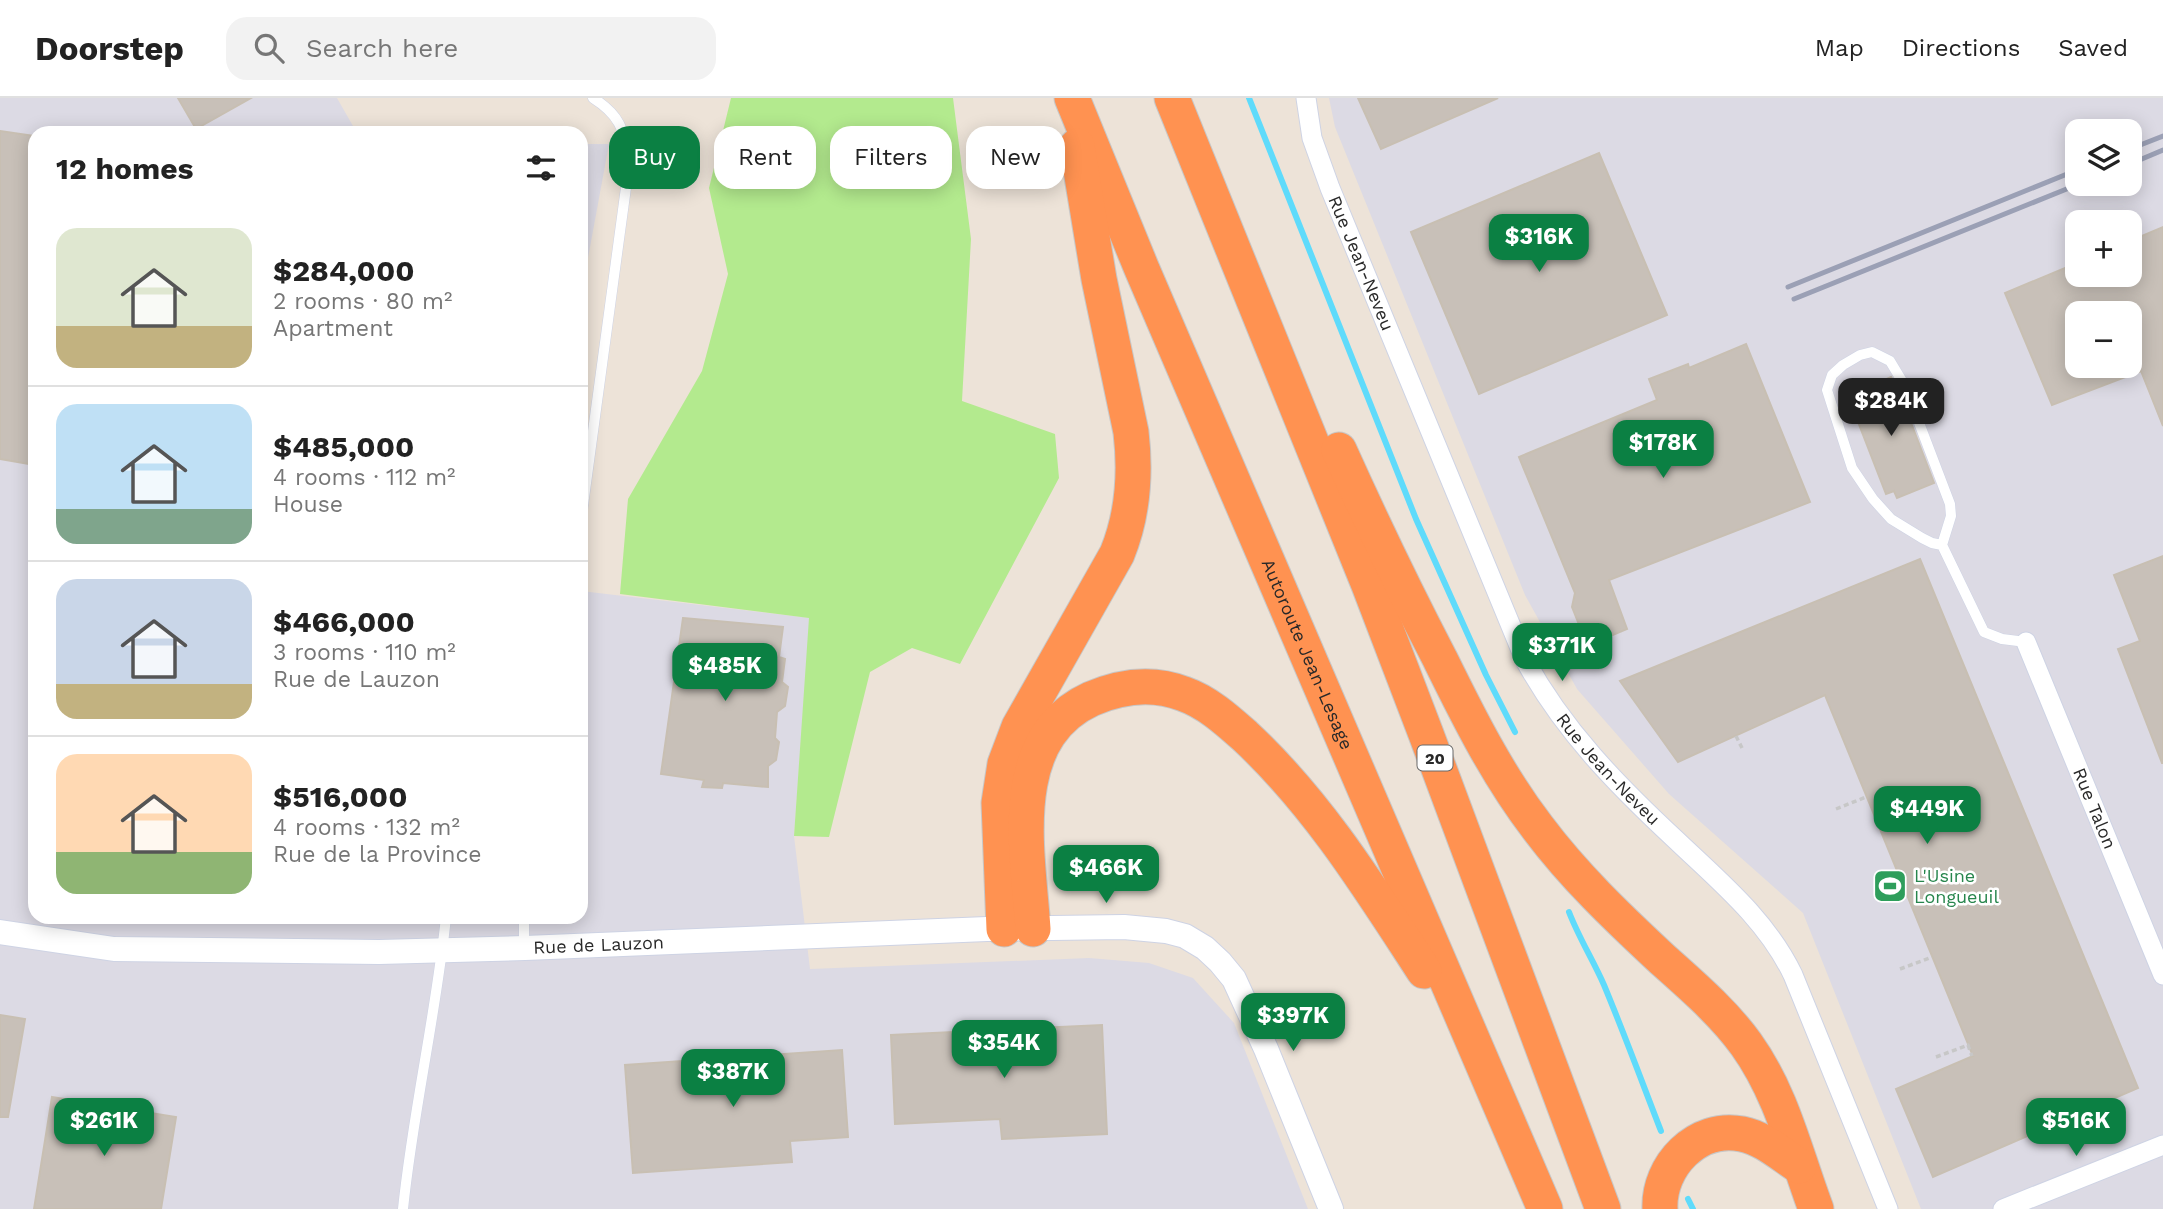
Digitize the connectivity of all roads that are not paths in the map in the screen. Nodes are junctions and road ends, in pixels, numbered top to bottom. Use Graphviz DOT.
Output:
graph roads {
  1 [pos="593,98"];
  2 [pos="1070,98"];
  3 [pos="1172,98"];
  4 [pos="1306,98"];
  5 [pos="1258,311"];
  6 [pos="588,468"];
  7 [pos="1942,545"];
  8 [pos="2026,642"];
  9 [pos="445,924"];
  10 [pos="524,924"];
  11 [pos="1019,929"];
  12 [pos="0,932"];
  13 [pos="524,948"];
  14 [pos="443,951"];
  15 [pos="2163,975"];
  16 [pos="1481,1057"];
  17 [pos="2163,1144"];
  18 [pos="1800,1166"];
  19 [pos="403,1209"];
  20 [pos="1331,1209"];
  21 [pos="1545,1209"];
  22 [pos="1602,1209"];
  23 [pos="1660,1209"];
  24 [pos="1816,1209"];
  25 [pos="1888,1209"];
  26 [pos="2003,1209"];
  1 -- 6 [label="lane"];
  2 -- 11 [label="highway"];
  2 -- 16 [label="highway, Autoroute Jean-Lesage"];
  3 -- 5 [label="highway, 20"];
  4 -- 25 [label="street, Rue Jean-Neveu"];
  5 -- 18 [label="highway"];
  5 -- 22 [label="highway, 20"];
  7 -- 7 [label="lane"];
  7 -- 8 [label="lane"];
  8 -- 15 [label="street, Rue Talon"];
  9 -- 14 [label="lane"];
  10 -- 13 [label="lane"];
  11 -- 13 [label="street, Rue de Lauzon"];
  11 -- 16 [label="highway"];
  11 -- 20 [label="street, Rue de Lauzon"];
  12 -- 14 [label="street, Rue de Lauzon"];
  13 -- 14 [label="street, Rue de Lauzon"];
  14 -- 19 [label="lane"];
  16 -- 21 [label="highway, Autoroute Jean-Lesage"];
  17 -- 26 [label="street"];
  18 -- 23 [label="highway"];
  18 -- 24 [label="highway"];
}
